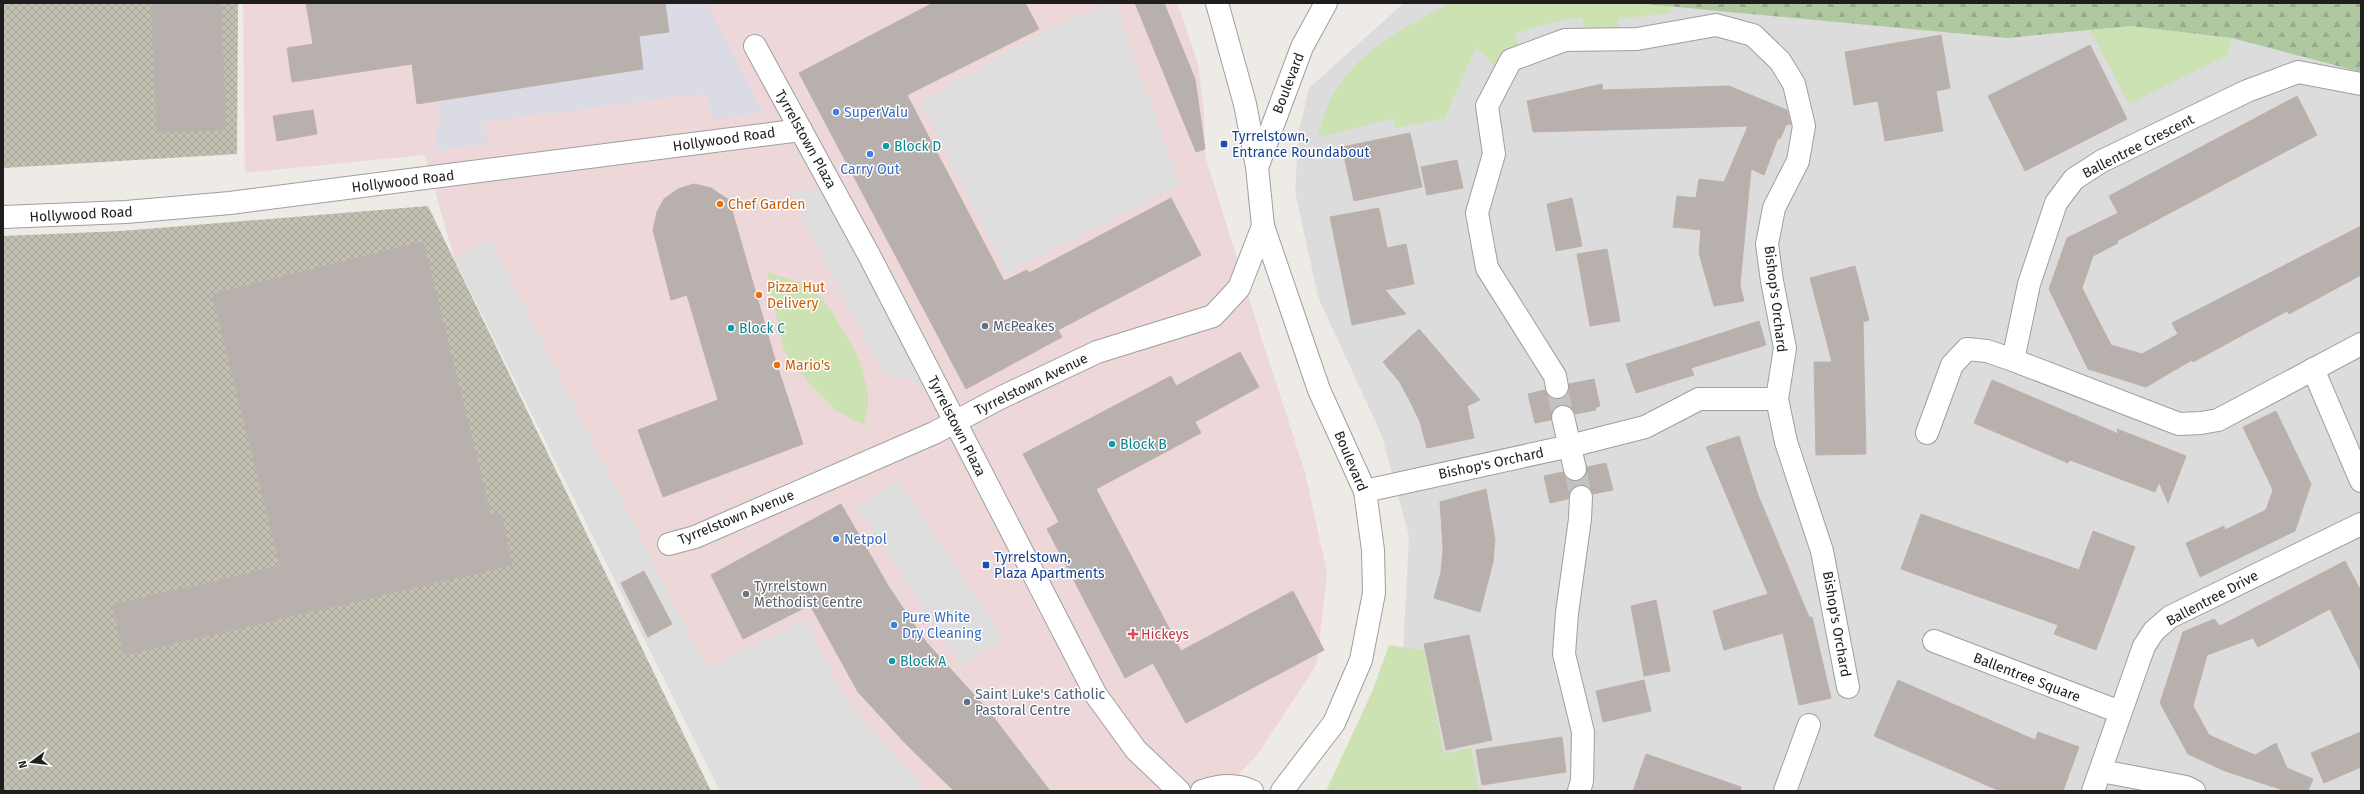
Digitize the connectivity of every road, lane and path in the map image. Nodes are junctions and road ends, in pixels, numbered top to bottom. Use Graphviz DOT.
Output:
graph roads {
  1 [pos="1217,3"];
  2 [pos="1326,3"];
  3 [pos="754,46"];
  4 [pos="2361,84"];
  5 [pos="801,130"];
  6 [pos="1257,167"];
  7 [pos="3,217"];
  8 [pos="1263,226"];
  9 [pos="2361,344"];
  10 [pos="2013,360"];
  11 [pos="2313,369"];
  12 [pos="1557,387"];
  13 [pos="1777,399"];
  14 [pos="1562,417"];
  15 [pos="955,422"];
  16 [pos="1928,433"];
  17 [pos="1570,446"];
  18 [pos="1575,469"];
  19 [pos="2361,481"];
  20 [pos="1365,491"];
  21 [pos="1581,497"];
  22 [pos="2361,524"];
  23 [pos="669,544"];
  24 [pos="1934,641"];
  25 [pos="1848,687"];
  26 [pos="2120,712"];
  27 [pos="1809,725"];
  28 [pos="2101,771"];
  29 [pos="1179,791"];
  30 [pos="1202,791"];
  31 [pos="1252,791"];
  32 [pos="1282,791"];
  33 [pos="1579,791"];
  34 [pos="1786,791"];
  35 [pos="2094,791"];
  36 [pos="2194,791"];
  1 -- 6 [label="street, Boulevard"];
  2 -- 6 [label="street, Boulevard"];
  3 -- 5 [label="street, Tyrrelstown Plaza"];
  4 -- 10 [label="street, Ballentree Crescent"];
  5 -- 7 [label="street, Hollywood Road"];
  5 -- 15 [label="street, Tyrrelstown Plaza"];
  6 -- 8 [label="street, Boulevard"];
  8 -- 15 [label="street, Tyrrelstown Avenue"];
  8 -- 20 [label="street, Boulevard"];
  9 -- 11 [label="street"];
  10 -- 11 [label="street"];
  10 -- 16 [label="street"];
  11 -- 19 [label="street"];
  12 -- 13 [label="street, Bishop's Orchard"];
  13 -- 17 [label="street, Bishop's Orchard"];
  13 -- 25 [label="street, Bishop's Orchard"];
  14 -- 17 [label="street"];
  15 -- 23 [label="street, Tyrrelstown Avenue"];
  15 -- 29 [label="street, Tyrrelstown Plaza"];
  17 -- 18 [label="street"];
  17 -- 20 [label="street, Bishop's Orchard"];
  20 -- 32 [label="street, Boulevard"];
  21 -- 33 [label="street"];
  22 -- 26 [label="street, Ballentree Drive"];
  24 -- 26 [label="street, Ballentree Square"];
  26 -- 28 [label="street, Ballentree Drive"];
  27 -- 34 [label="street"];
  28 -- 35 [label="street, Ballentree Drive"];
  28 -- 36 [label="street"];
  30 -- 31 [label="street"];
}
